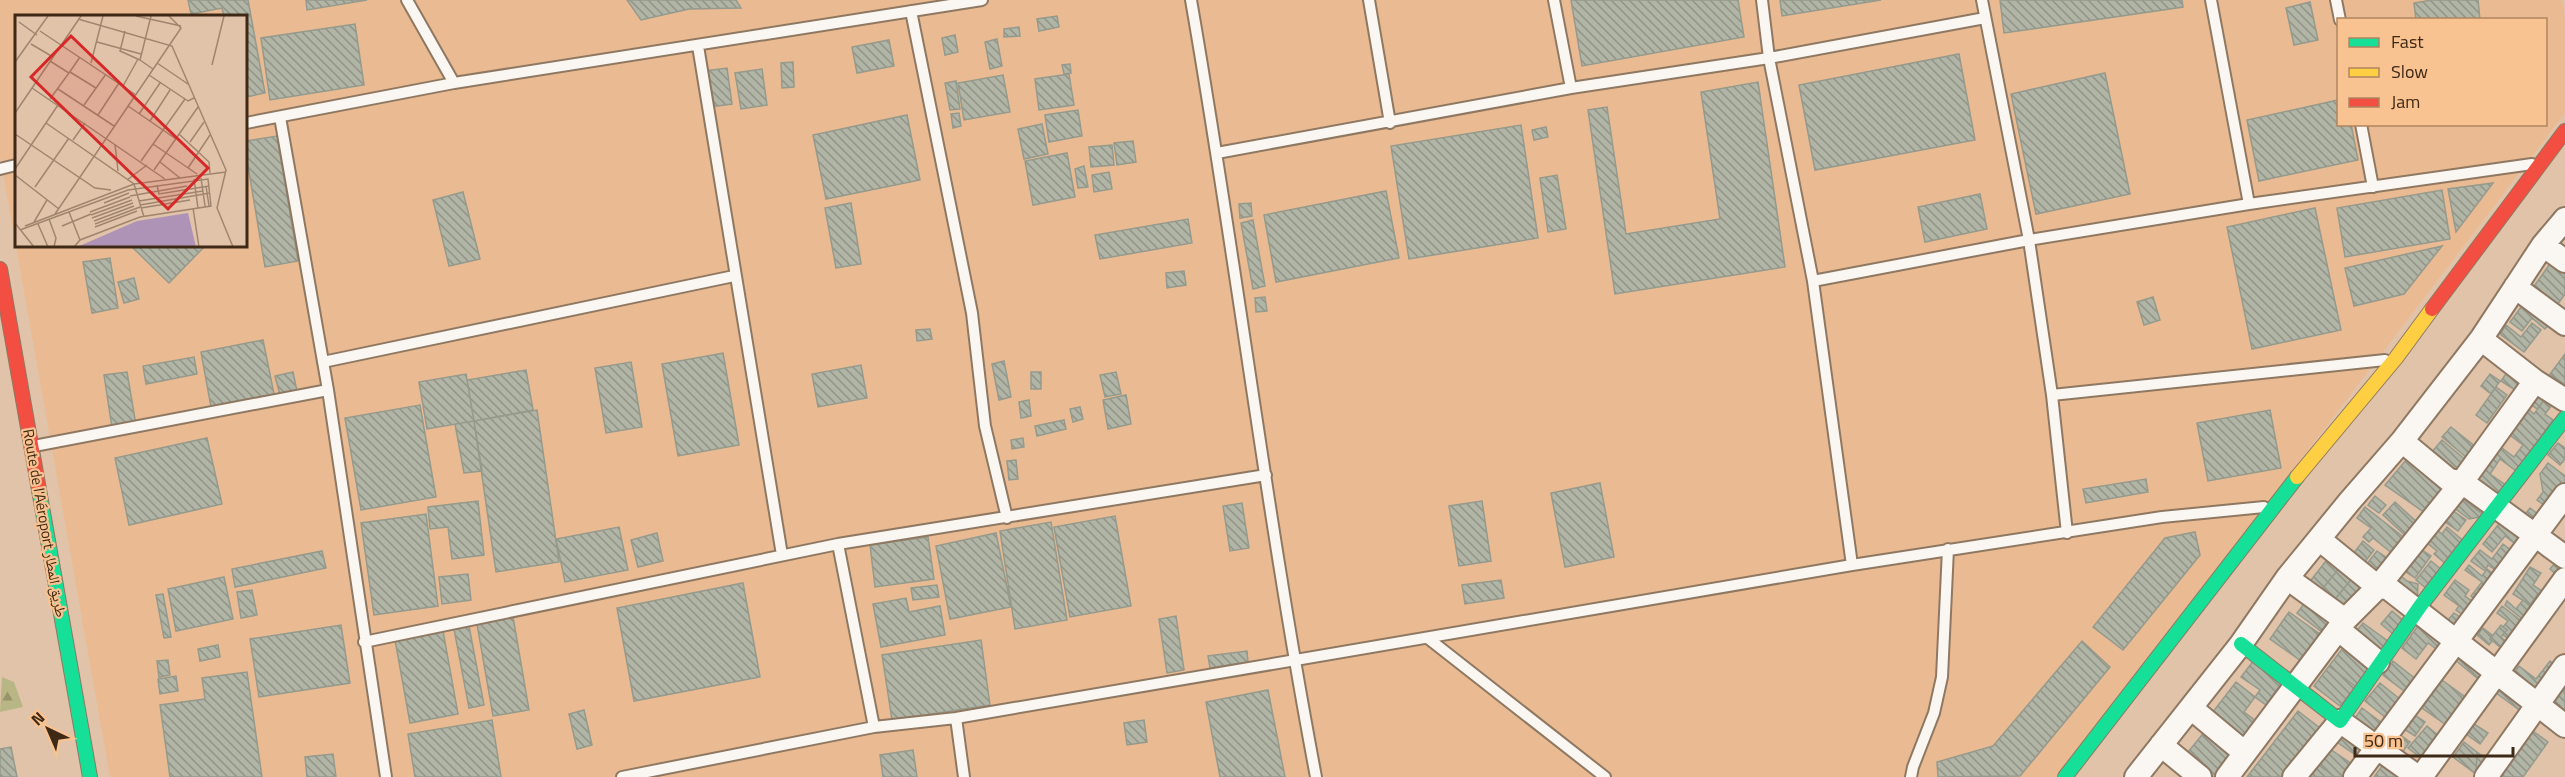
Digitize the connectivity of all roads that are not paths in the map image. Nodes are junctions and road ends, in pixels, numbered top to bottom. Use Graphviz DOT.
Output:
graph roads {
  1 [pos="407,0"];
  2 [pos="982,0"];
  3 [pos="1191,0"];
  4 [pos="1369,0"];
  5 [pos="1554,0"];
  6 [pos="1762,0"];
  7 [pos="1982,0"];
  8 [pos="2211,0"];
  9 [pos="2336,0"];
  10 [pos="970,1"];
  11 [pos="911,11"];
  12 [pos="1985,18"];
  13 [pos="2340,18"];
  14 [pos="698,46"];
  15 [pos="1770,58"];
  16 [pos="454,83"];
  17 [pos="1571,88"];
  18 [pos="280,117"];
  19 [pos="248,123"];
  20 [pos="1390,123"];
  21 [pos="2361,126"];
  22 [pos="2565,131"];
  23 [pos="1217,153"];
  24 [pos="2541,163"];
  25 [pos="15,165"];
  26 [pos="0,169"];
  27 [pos="2373,187"];
  28 [pos="2249,204"];
  29 [pos="2565,219"];
  30 [pos="2029,240"];
  31 [pos="2543,245"];
  32 [pos="2565,261"];
  33 [pos="0,268"];
  34 [pos="734,276"];
  35 [pos="1813,281"];
  36 [pos="2515,287"];
  37 [pos="2565,324"];
  38 [pos="2481,339"];
  39 [pos="2396,358"];
  40 [pos="323,362"];
  41 [pos="2535,381"];
  42 [pos="10,384"];
  43 [pos="328,390"];
  44 [pos="2052,395"];
  45 [pos="2565,400"];
  46 [pos="2565,418"];
  47 [pos="2402,441"];
  48 [pos="31,447"];
  49 [pos="1266,475"];
  50 [pos="2462,482"];
  51 [pos="2565,495"];
  52 [pos="2272,506"];
  53 [pos="2498,507"];
  54 [pos="1007,518"];
  55 [pos="2067,533"];
  56 [pos="2535,535"];
  57 [pos="2319,539"];
  58 [pos="838,544"];
  59 [pos="1948,549"];
  60 [pos="782,555"];
  61 [pos="2565,557"];
  62 [pos="1852,565"];
  63 [pos="2288,578"];
  64 [pos="2565,579"];
  65 [pos="2378,587"];
  66 [pos="2415,611"];
  67 [pos="2342,625"];
  68 [pos="1429,639"];
  69 [pos="2456,639"];
  70 [pos="364,642"];
  71 [pos="2241,644"];
  72 [pos="1294,662"];
  73 [pos="2378,662"];
  74 [pos="2565,666"];
  75 [pos="2496,673"];
  76 [pos="2295,686"];
  77 [pos="2536,705"];
  78 [pos="2191,708"];
  79 [pos="956,718"];
  80 [pos="2340,721"];
  81 [pos="2565,726"];
  82 [pos="874,727"];
  83 [pos="2161,745"];
  84 [pos="2377,749"];
  85 [pos="2245,753"];
  86 [pos="90,777"];
  87 [pos="386,777"];
  88 [pos="622,777"];
  89 [pos="964,777"];
  90 [pos="1316,777"];
  91 [pos="1605,777"];
  92 [pos="1911,777"];
  93 [pos="2065,777"];
  94 [pos="2136,777"];
  95 [pos="2200,777"];
  96 [pos="2227,777"];
  97 [pos="2295,777"];
  98 [pos="2355,777"];
  99 [pos="2420,777"];
  100 [pos="2486,777"];
  1 -- 16 [label="lane"];
  2 -- 10 [label="lane"];
  3 -- 23 [label="lane"];
  4 -- 20 [label="lane"];
  5 -- 17 [label="lane"];
  6 -- 15 [label="lane"];
  7 -- 12 [label="lane"];
  8 -- 28 [label="lane"];
  9 -- 13 [label="lane"];
  10 -- 11 [label="lane"];
  11 -- 14 [label="lane"];
  11 -- 54 [label="lane"];
  12 -- 15 [label="lane"];
  12 -- 30 [label="lane"];
  14 -- 16 [label="lane"];
  14 -- 34 [label="lane"];
  15 -- 17 [label="lane"];
  15 -- 35 [label="lane"];
  16 -- 18 [label="lane"];
  17 -- 20 [label="lane"];
  18 -- 19 [label="lane"];
  18 -- 40 [label="lane"];
  20 -- 23 [label="lane"];
  21 -- 27 [label="lane"];
  22 -- 24 [label="street"];
  23 -- 49 [label="lane"];
  24 -- 27 [label="lane"];
  24 -- 39 [label="street"];
  25 -- 26 [label="lane"];
  27 -- 28 [label="lane"];
  28 -- 30 [label="lane"];
  29 -- 31 [label="street"];
  30 -- 35 [label="lane"];
  30 -- 44 [label="lane"];
  31 -- 32 [label="street"];
  31 -- 36 [label="street"];
  33 -- 42 [label="street, Route de l'Aéroport طريق المطار"];
  34 -- 40 [label="lane"];
  34 -- 60 [label="lane"];
  35 -- 62 [label="lane"];
  36 -- 37 [label="street"];
  36 -- 38 [label="street"];
  38 -- 41 [label="street"];
  38 -- 47 [label="street"];
  39 -- 44 [label="lane"];
  39 -- 52 [label="street"];
  40 -- 43 [label="lane"];
  41 -- 45 [label="street"];
  41 -- 50 [label="street"];
  42 -- 48 [label="street, Route de l'Aéroport طريق المطار"];
  43 -- 48 [label="lane"];
  43 -- 70 [label="lane"];
  44 -- 55 [label="lane"];
  46 -- 53 [label="street"];
  47 -- 50 [label="street"];
  47 -- 57 [label="street"];
  48 -- 86 [label="street, Route de l'Aéroport طريق المطار"];
  49 -- 54 [label="lane"];
  49 -- 72 [label="lane"];
  50 -- 53 [label="street"];
  50 -- 65 [label="street"];
  51 -- 56 [label="street"];
  52 -- 55 [label="lane"];
  52 -- 93 [label="street"];
  53 -- 56 [label="street"];
  53 -- 66 [label="street"];
  54 -- 58 [label="lane"];
  55 -- 59 [label="lane"];
  56 -- 61 [label="street"];
  56 -- 69 [label="street"];
  57 -- 63 [label="street"];
  57 -- 65 [label="street"];
  58 -- 60 [label="lane"];
  58 -- 82 [label="lane"];
  59 -- 62 [label="lane"];
  59 -- 92 [label="lane"];
  60 -- 70 [label="lane"];
  62 -- 68 [label="lane"];
  63 -- 67 [label="street"];
  63 -- 71 [label="street"];
  64 -- 75 [label="street"];
  65 -- 66 [label="street"];
  65 -- 67 [label="street"];
  66 -- 69 [label="street"];
  66 -- 73 [label="street"];
  67 -- 73 [label="street"];
  67 -- 76 [label="street"];
  68 -- 72 [label="lane"];
  68 -- 91 [label="lane"];
  69 -- 75 [label="street"];
  69 -- 84 [label="street"];
  70 -- 87 [label="lane"];
  71 -- 76 [label="street"];
  71 -- 78 [label="street"];
  72 -- 79 [label="lane"];
  72 -- 90 [label="lane"];
  73 -- 80 [label="street"];
  74 -- 77 [label="street"];
  75 -- 77 [label="street"];
  75 -- 99 [label="street"];
  76 -- 80 [label="street"];
  76 -- 85 [label="street"];
  77 -- 81 [label="street"];
  77 -- 100 [label="street"];
  78 -- 83 [label="street"];
  78 -- 85 [label="street"];
  79 -- 82 [label="lane"];
  79 -- 89 [label="lane"];
  80 -- 84 [label="street"];
  80 -- 97 [label="street"];
  82 -- 88 [label="lane"];
  83 -- 94 [label="street"];
  83 -- 95 [label="street"];
  84 -- 98 [label="street"];
  84 -- 99 [label="street"];
  85 -- 96 [label="street"];
}
